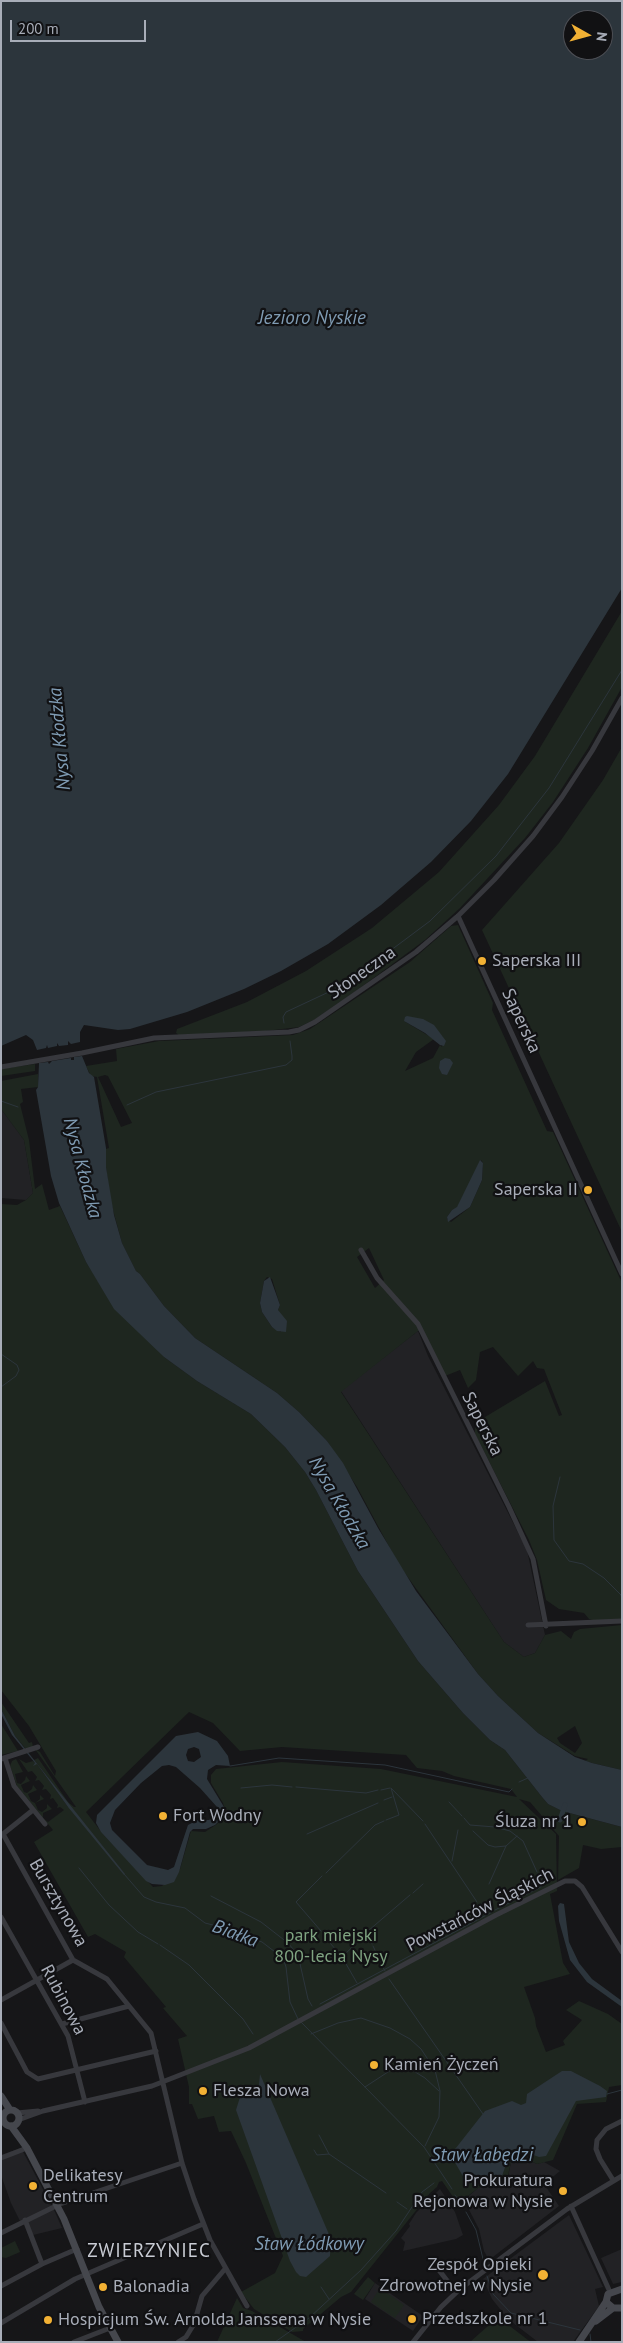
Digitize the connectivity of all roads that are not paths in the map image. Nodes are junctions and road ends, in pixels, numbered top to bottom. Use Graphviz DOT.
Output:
graph roads {
  1 [pos="622,698"];
  2 [pos="458,916"];
  3 [pos="1,1067"];
  4 [pos="361,1250"];
  5 [pos="622,1274"];
  6 [pos="622,1621"];
  7 [pos="528,1625"];
  8 [pos="546,1626"];
  9 [pos="38,1747"];
  10 [pos="3,1758"];
  11 [pos="33,1810"];
  12 [pos="44,1824"];
  13 [pos="2,1834"];
  14 [pos="1,1917"];
  15 [pos="622,1952"];
  16 [pos="73,1960"];
  17 [pos="37,1980"];
  18 [pos="1,2000"];
  19 [pos="130,2006"];
  20 [pos="1,2023"];
  21 [pos="62,2024"];
  22 [pos="156,2051"];
  23 [pos="78,2069"];
  24 [pos="164,2081"];
  25 [pos="1,2096"];
  26 [pos="85,2102"];
  27 [pos="1,2105"];
  28 [pos="9,2118"];
  29 [pos="622,2121"];
  30 [pos="27,2148"];
  31 [pos="1,2158"];
  32 [pos="182,2162"];
  33 [pos="622,2176"];
  34 [pos="613,2180"];
  35 [pos="56,2205"];
  36 [pos="571,2206"];
  37 [pos="25,2220"];
  38 [pos="203,2224"];
  39 [pos="1,2233"];
  40 [pos="76,2249"];
  41 [pos="42,2264"];
  42 [pos="225,2269"];
  43 [pos="438,2269"];
  44 [pos="86,2274"];
  45 [pos="1,2286"];
  46 [pos="622,2289"];
  47 [pos="456,2292"];
  48 [pos="610,2292"];
  49 [pos="606,2302"];
  50 [pos="247,2306"];
  51 [pos="613,2308"];
  52 [pos="622,2308"];
  53 [pos="1,2323"];
  54 [pos="589,2327"];
  55 [pos="110,2328"];
  56 [pos="580,2340"];
  57 [pos="74,2342"];
  58 [pos="118,2342"];
  59 [pos="178,2342"];
  60 [pos="414,2342"];
  1 -- 2 [label="street, Słoneczna"];
  2 -- 3 [label="street, Słoneczna"];
  2 -- 5 [label="street, Saperska"];
  4 -- 8 [label="street, Saperska"];
  6 -- 8 [label="street"];
  7 -- 8 [label="street"];
  9 -- 10 [label="street"];
  10 -- 11 [label="street"];
  11 -- 12 [label="street"];
  11 -- 13 [label="street, Bursztynowa"];
  13 -- 16 [label="street, Bursztynowa"];
  14 -- 17 [label="street, Rubinowa"];
  15 -- 24 [label="street, Powstańców Śląskich"];
  16 -- 17 [label="street"];
  16 -- 19 [label="street, Bursztynowa"];
  17 -- 18 [label="street"];
  17 -- 21 [label="street, Rubinowa"];
  19 -- 21 [label="street"];
  19 -- 22 [label="street, Bursztynowa"];
  20 -- 23 [label="street"];
  21 -- 23 [label="street, Rubinowa"];
  22 -- 23 [label="street"];
  22 -- 24 [label="street, Bursztynowa"];
  23 -- 26 [label="street, Rubinowa"];
  24 -- 26 [label="street, Powstańców Śląskich"];
  24 -- 32 [label="street, Bursztynowa"];
  25 -- 28 [label="street"];
  26 -- 28 [label="street, Powstańców Śląskich"];
  27 -- 28 [label="street"];
  28 -- 30 [label="street"];
  29 -- 34 [label="street"];
  30 -- 31 [label="street"];
  30 -- 35 [label="street"];
  32 -- 35 [label="street"];
  32 -- 38 [label="street, Bursztynowa"];
  33 -- 34 [label="street"];
  34 -- 36 [label="street"];
  35 -- 37 [label="street"];
  35 -- 40 [label="street"];
  36 -- 47 [label="street"];
  36 -- 48 [label="street"];
  37 -- 39 [label="street"];
  37 -- 41 [label="street"];
  38 -- 42 [label="street, Bursztynowa"];
  38 -- 44 [label="street"];
  40 -- 41 [label="street"];
  40 -- 44 [label="street"];
  41 -- 45 [label="street"];
  42 -- 50 [label="street, Bursztynowa"];
  42 -- 59 [label="street"];
  43 -- 47 [label="street"];
  44 -- 53 [label="street"];
  44 -- 55 [label="street"];
  46 -- 48 [label="street"];
  47 -- 60 [label="street"];
  48 -- 49 [label="street"];
  49 -- 51 [label="street"];
  49 -- 54 [label="street"];
  51 -- 52 [label="street"];
  51 -- 54 [label="street"];
  54 -- 56 [label="street"];
  55 -- 57 [label="street"];
  55 -- 58 [label="street"];
}
